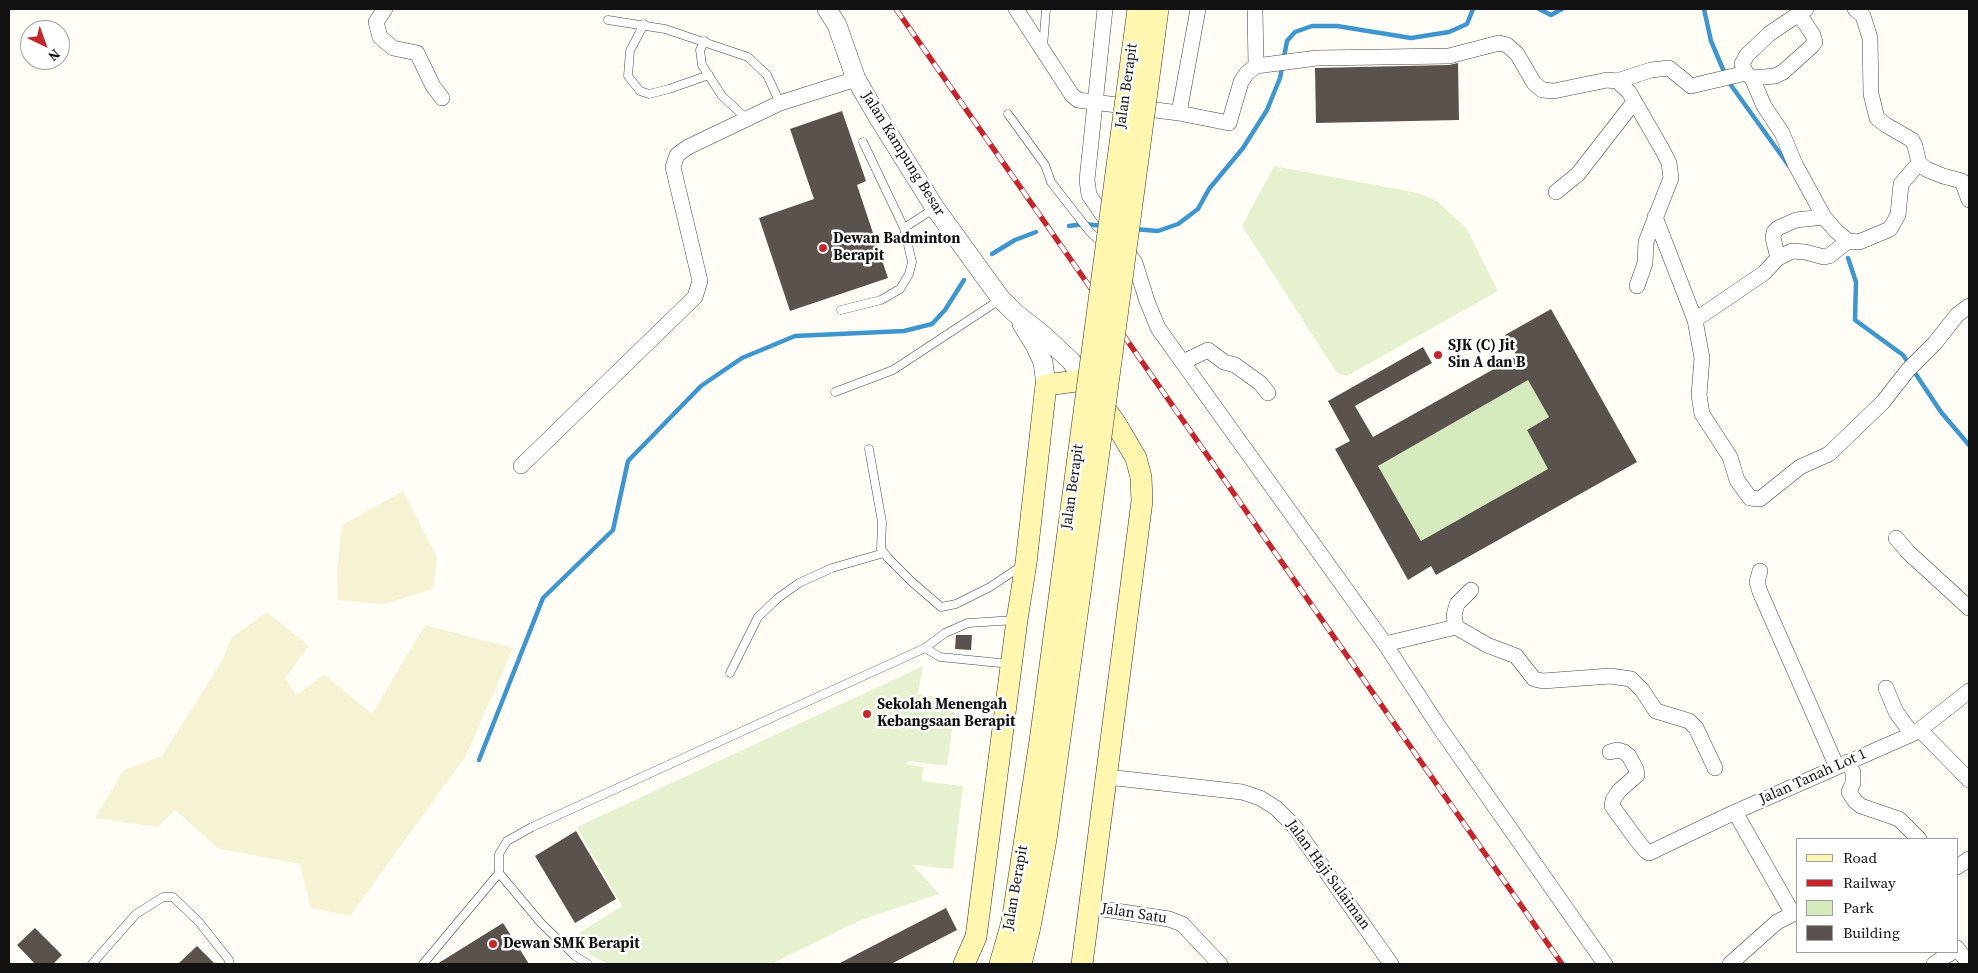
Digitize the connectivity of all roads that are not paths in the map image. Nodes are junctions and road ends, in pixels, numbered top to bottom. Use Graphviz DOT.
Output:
graph roads {
  1 [pos="385,9"];
  2 [pos="827,9"];
  3 [pos="1016,9"];
  4 [pos="1046,9"];
  5 [pos="1105,9"];
  6 [pos="1138,9"];
  7 [pos="1158,9"];
  8 [pos="1198,9"];
  9 [pos="1255,9"];
  10 [pos="1855,9"];
  11 [pos="1803,12"];
  12 [pos="608,20"];
  13 [pos="644,24"];
  14 [pos="705,41"];
  15 [pos="1042,48"];
  16 [pos="1256,66"];
  17 [pos="709,75"];
  18 [pos="1745,75"];
  19 [pos="856,78"];
  20 [pos="1617,81"];
  21 [pos="442,98"];
  22 [pos="1096,102"];
  23 [pos="1634,102"];
  24 [pos="780,103"];
  25 [pos="1179,113"];
  26 [pos="1008,114"];
  27 [pos="747,119"];
  28 [pos="863,142"];
  29 [pos="1919,163"];
  30 [pos="1556,192"];
  31 [pos="1969,200"];
  32 [pos="935,208"];
  33 [pos="1654,217"];
  34 [pos="1824,217"];
  35 [pos="904,228"];
  36 [pos="1848,241"];
  37 [pos="1106,246"];
  38 [pos="1778,258"];
  39 [pos="1637,286"];
  40 [pos="1008,306"];
  41 [pos="1969,306"];
  42 [pos="840,310"];
  43 [pos="1695,320"];
  44 [pos="1183,362"];
  45 [pos="1084,380"];
  46 [pos="1046,385"];
  47 [pos="835,392"];
  48 [pos="1268,393"];
  49 [pos="869,448"];
  50 [pos="521,466"];
  51 [pos="1896,538"];
  52 [pos="884,553"];
  53 [pos="1026,562"];
  54 [pos="1760,571"];
  55 [pos="1471,590"];
  56 [pos="1969,608"];
  57 [pos="1017,620"];
  58 [pos="1456,628"];
  59 [pos="1386,644"];
  60 [pos="925,648"];
  61 [pos="1012,665"];
  62 [pos="730,673"];
  63 [pos="1886,688"];
  64 [pos="1969,690"];
  65 [pos="1916,732"];
  66 [pos="1610,752"];
  67 [pos="1842,764"];
  68 [pos="1715,768"];
  69 [pos="1107,777"];
  70 [pos="1969,780"];
  71 [pos="1734,812"];
  72 [pos="1917,838"];
  73 [pos="1969,859"];
  74 [pos="1958,866"];
  75 [pos="498,873"];
  76 [pos="1090,907"];
  77 [pos="1795,913"];
  78 [pos="1021,925"];
  79 [pos="1958,952"];
  80 [pos="1951,953"];
  81 [pos="92,964"];
  82 [pos="230,964"];
  83 [pos="423,964"];
  84 [pos="588,964"];
  85 [pos="964,964"];
  86 [pos="1000,964"];
  87 [pos="1021,964"];
  88 [pos="1082,964"];
  89 [pos="1220,964"];
  90 [pos="1391,964"];
  91 [pos="1605,964"];
  92 [pos="1730,964"];
  93 [pos="1934,964"];
  94 [pos="1969,964"];
  1 -- 21 [label="street"];
  2 -- 19 [label="street, Jalan Kampung Besar"];
  3 -- 15 [label="street"];
  4 -- 15 [label="lane"];
  5 -- 22 [label="street"];
  6 -- 37 [label="main road, Jalan Berapit, bridge"];
  7 -- 78 [label="main road, bridge"];
  8 -- 25 [label="street"];
  9 -- 16 [label="street"];
  10 -- 29 [label="street"];
  11 -- 18 [label="street"];
  11 -- 18 [label="street"];
  12 -- 13 [label="lane"];
  13 -- 14 [label="lane"];
  13 -- 17 [label="lane"];
  14 -- 17 [label="lane"];
  14 -- 24 [label="lane"];
  15 -- 22 [label="street"];
  16 -- 20 [label="street"];
  16 -- 25 [label="street"];
  17 -- 27 [label="lane"];
  18 -- 20 [label="street"];
  18 -- 34 [label="street"];
  19 -- 24 [label="street"];
  19 -- 32 [label="street, Jalan Kampung Besar"];
  20 -- 23 [label="street"];
  22 -- 25 [label="street"];
  22 -- 44 [label="street"];
  23 -- 30 [label="street"];
  23 -- 33 [label="street"];
  24 -- 27 [label="street"];
  26 -- 37 [label="lane"];
  27 -- 50 [label="street"];
  28 -- 35 [label="lane"];
  29 -- 31 [label="street"];
  29 -- 36 [label="street"];
  32 -- 35 [label="lane"];
  32 -- 40 [label="street, Jalan Kampung Besar"];
  33 -- 39 [label="street"];
  33 -- 43 [label="street"];
  34 -- 36 [label="street"];
  34 -- 38 [label="street"];
  35 -- 42 [label="lane"];
  36 -- 38 [label="street"];
  37 -- 78 [label="main road, Jalan Berapit, bridge"];
  38 -- 43 [label="street"];
  40 -- 45 [label="street"];
  40 -- 46 [label="street"];
  40 -- 47 [label="lane"];
  41 -- 43 [label="street"];
  44 -- 48 [label="street"];
  44 -- 59 [label="street"];
  45 -- 46 [label="main road"];
  45 -- 69 [label="main road"];
  46 -- 53 [label="main road"];
  49 -- 52 [label="lane"];
  51 -- 56 [label="street"];
  52 -- 53 [label="lane"];
  52 -- 62 [label="lane"];
  53 -- 57 [label="main road"];
  54 -- 67 [label="street"];
  55 -- 58 [label="street"];
  57 -- 60 [label="lane"];
  57 -- 61 [label="main road"];
  58 -- 59 [label="street"];
  58 -- 68 [label="street"];
  59 -- 91 [label="street"];
  60 -- 61 [label="lane"];
  60 -- 75 [label="lane"];
  61 -- 85 [label="main road"];
  63 -- 65 [label="street"];
  64 -- 65 [label="street, Jalan Tanah Lot 1"];
  65 -- 67 [label="street, Jalan Tanah Lot 1"];
  65 -- 70 [label="street"];
  66 -- 71 [label="street, Jalan Tanah Lot 1"];
  67 -- 71 [label="street, Jalan Tanah Lot 1"];
  67 -- 72 [label="street"];
  69 -- 76 [label="main road"];
  69 -- 90 [label="street, Jalan Haji Sulaiman"];
  71 -- 77 [label="street"];
  73 -- 74 [label="street"];
  75 -- 83 [label="lane"];
  75 -- 84 [label="lane"];
  76 -- 88 [label="main road"];
  76 -- 89 [label="street, Jalan Satu"];
  77 -- 92 [label="street"];
  78 -- 86 [label="main road, Jalan Berapit"];
  78 -- 87 [label="main road"];
  79 -- 94 [label="street"];
  80 -- 93 [label="street"];
  81 -- 82 [label="lane"];
}
